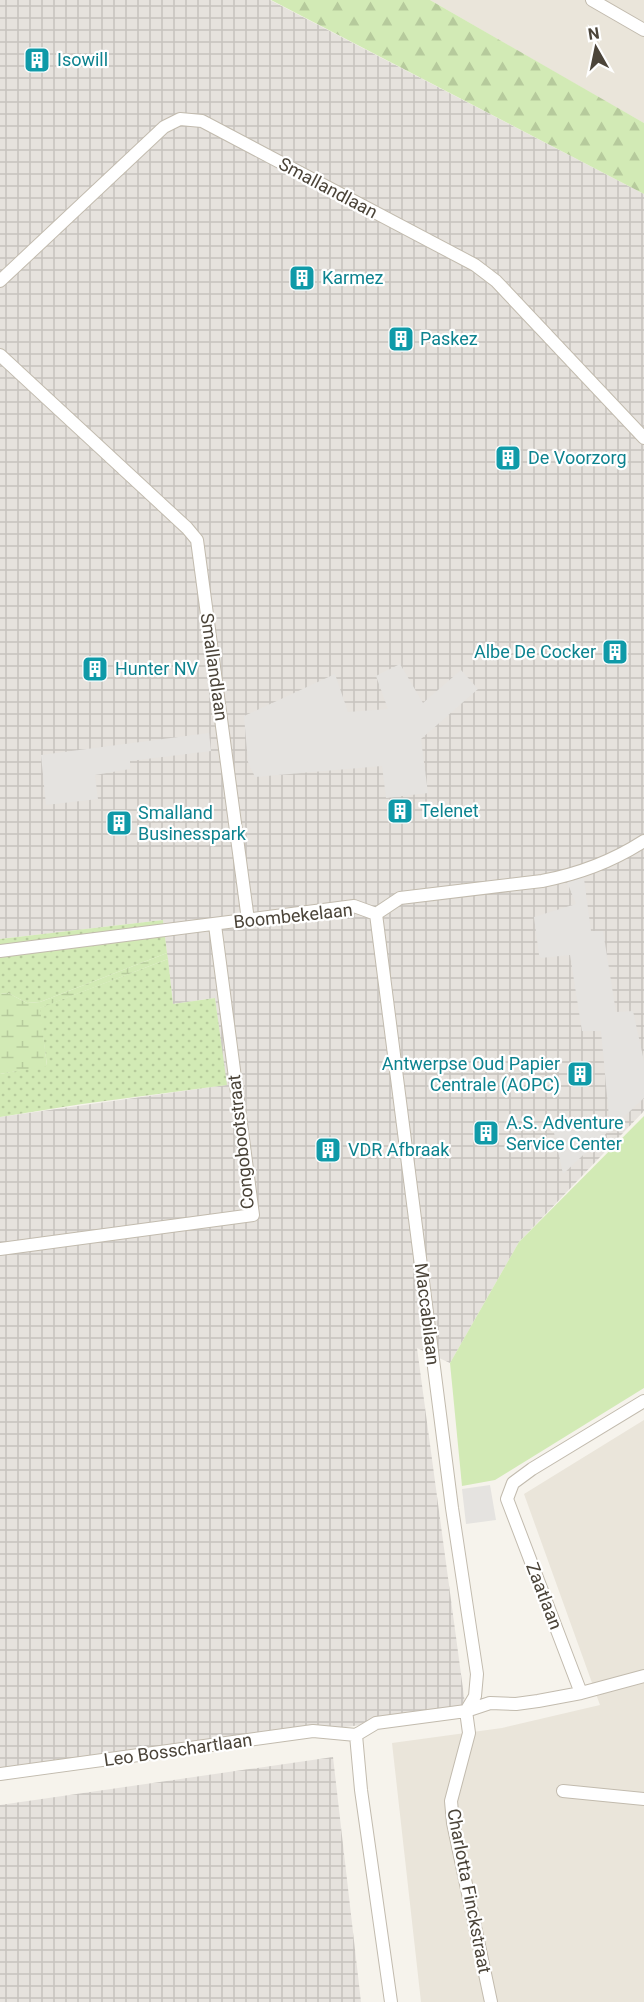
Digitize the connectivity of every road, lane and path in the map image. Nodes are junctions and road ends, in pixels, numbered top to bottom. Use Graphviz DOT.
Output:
graph roads {
  1 [pos="592,0"];
  2 [pos="644,30"];
  3 [pos="0,281"];
  4 [pos="0,355"];
  5 [pos="644,438"];
  6 [pos="644,841"];
  7 [pos="376,914"];
  8 [pos="248,920"];
  9 [pos="215,925"];
  10 [pos="0,951"];
  11 [pos="0,1249"];
  12 [pos="644,1401"];
  13 [pos="644,1676"];
  14 [pos="581,1693"];
  15 [pos="466,1711"];
  16 [pos="356,1735"];
  17 [pos="0,1774"];
  18 [pos="563,1791"];
  19 [pos="644,1799"];
  20 [pos="391,2002"];
  21 [pos="491,2002"];
  1 -- 2 [label="street"];
  3 -- 5 [label="street, Smallandlaan"];
  4 -- 8 [label="street, Smallandlaan"];
  6 -- 7 [label="street, Boombekelaan"];
  7 -- 8 [label="street, Boombekelaan"];
  7 -- 15 [label="street, Maccabilaan"];
  8 -- 9 [label="street, Boombekelaan"];
  9 -- 10 [label="street, Boombekelaan"];
  9 -- 11 [label="street, Congobootstraat"];
  12 -- 14 [label="street, Zaatlaan"];
  13 -- 14 [label="street"];
  14 -- 15 [label="street"];
  15 -- 16 [label="street"];
  15 -- 21 [label="street, Charlotta Finckstraat"];
  16 -- 17 [label="street, Leo Bosschartlaan"];
  16 -- 20 [label="street"];
  18 -- 19 [label="street"];
}
